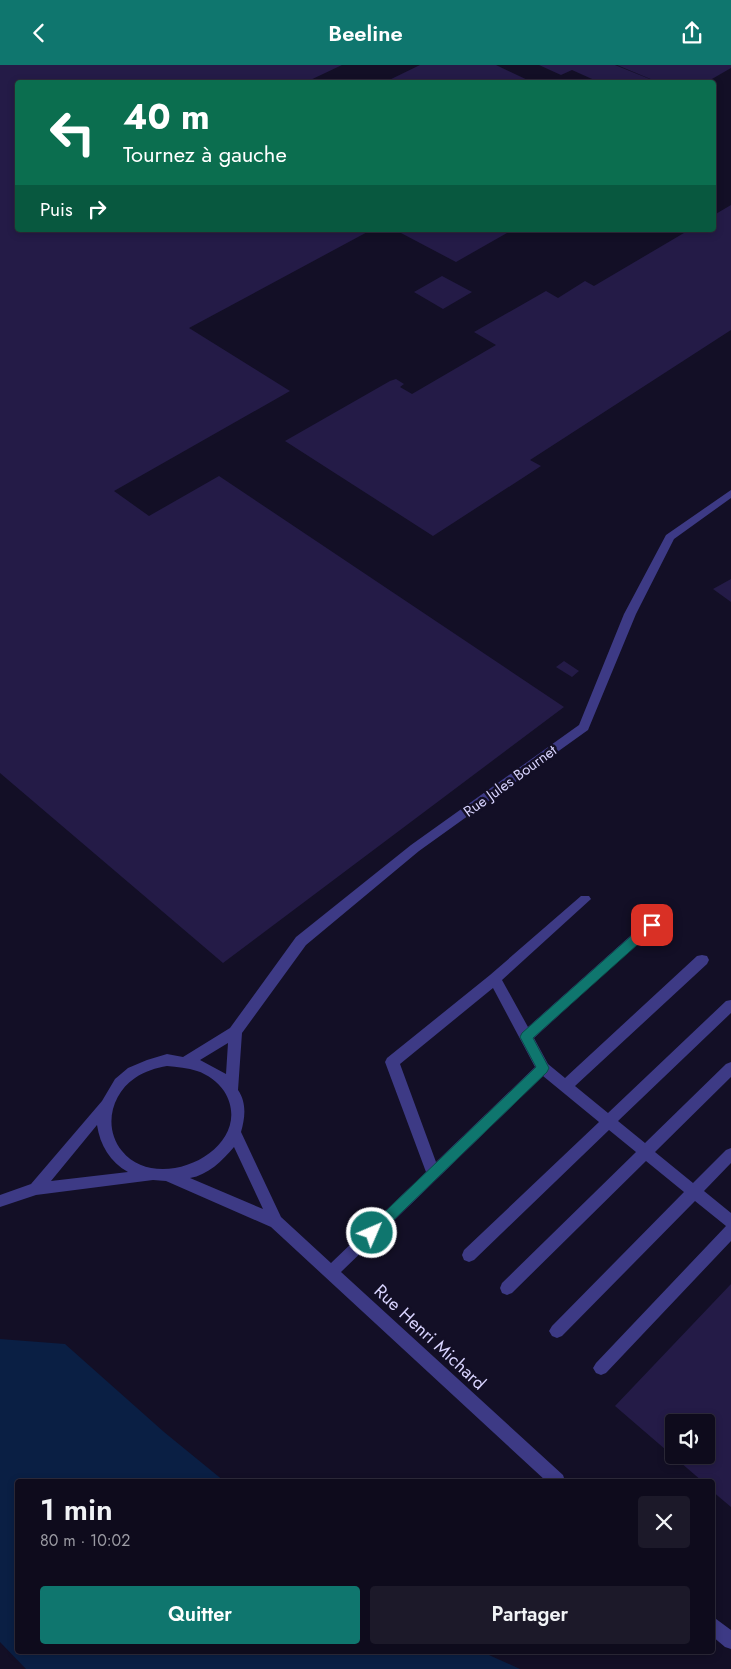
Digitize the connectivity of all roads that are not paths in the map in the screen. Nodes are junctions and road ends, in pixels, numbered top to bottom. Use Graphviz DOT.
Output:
graph roads {
  1 [pos="731,493"];
  2 [pos="585,899"];
  3 [pos="652,925"];
  4 [pos="702,960"];
  5 [pos="495,979"];
  6 [pos="731,1005"];
  7 [pos="235,1032"];
  8 [pos="526,1037"];
  9 [pos="188,1061"];
  10 [pos="543,1068"];
  11 [pos="731,1068"];
  12 [pos="565,1087"];
  13 [pos="232,1089"];
  14 [pos="106,1105"];
  15 [pos="608,1122"];
  16 [pos="234,1135"];
  17 [pos="645,1152"];
  18 [pos="731,1155"];
  19 [pos="433,1172"];
  20 [pos="162,1175"];
  21 [pos="36,1189"];
  22 [pos="694,1192"];
  23 [pos="0,1201"];
  24 [pos="731,1222"];
  25 [pos="276,1223"];
  26 [pos="731,1231"];
  27 [pos="469,1255"];
  28 [pos="330,1273"];
  29 [pos="507,1288"];
  30 [pos="557,1331"];
  31 [pos="600,1368"];
  32 [pos="555,1479"];
  33 [pos="715,1627"];
  34 [pos="731,1641"];
  1 -- 7 [label="street, Rue Jules Bournet"];
  2 -- 5 [label="street"];
  3 -- 8 [label="street"];
  4 -- 12 [label="street"];
  5 -- 8 [label="street"];
  5 -- 19 [label="street"];
  6 -- 15 [label="street"];
  7 -- 9 [label="street, Rue Jules Bournet"];
  7 -- 13 [label="street"];
  8 -- 10 [label="street"];
  9 -- 13 [label="street"];
  9 -- 14 [label="street"];
  10 -- 12 [label="street"];
  10 -- 19 [label="street"];
  11 -- 17 [label="street"];
  12 -- 15 [label="street"];
  13 -- 16 [label="street"];
  14 -- 20 [label="street"];
  14 -- 21 [label="street"];
  15 -- 17 [label="street"];
  15 -- 27 [label="street"];
  16 -- 20 [label="street"];
  16 -- 25 [label="street, Rue Henri Michard"];
  17 -- 22 [label="street"];
  17 -- 29 [label="street"];
  18 -- 22 [label="street"];
  19 -- 28 [label="street"];
  20 -- 21 [label="street"];
  20 -- 25 [label="street, Rue Henri Michard"];
  21 -- 23 [label="street"];
  22 -- 24 [label="street"];
  22 -- 30 [label="street"];
  25 -- 28 [label="street, Rue Henri Michard"];
  26 -- 31 [label="street"];
  28 -- 32 [label="street, Rue Henri Michard"];
  33 -- 34 [label="street"];
}
